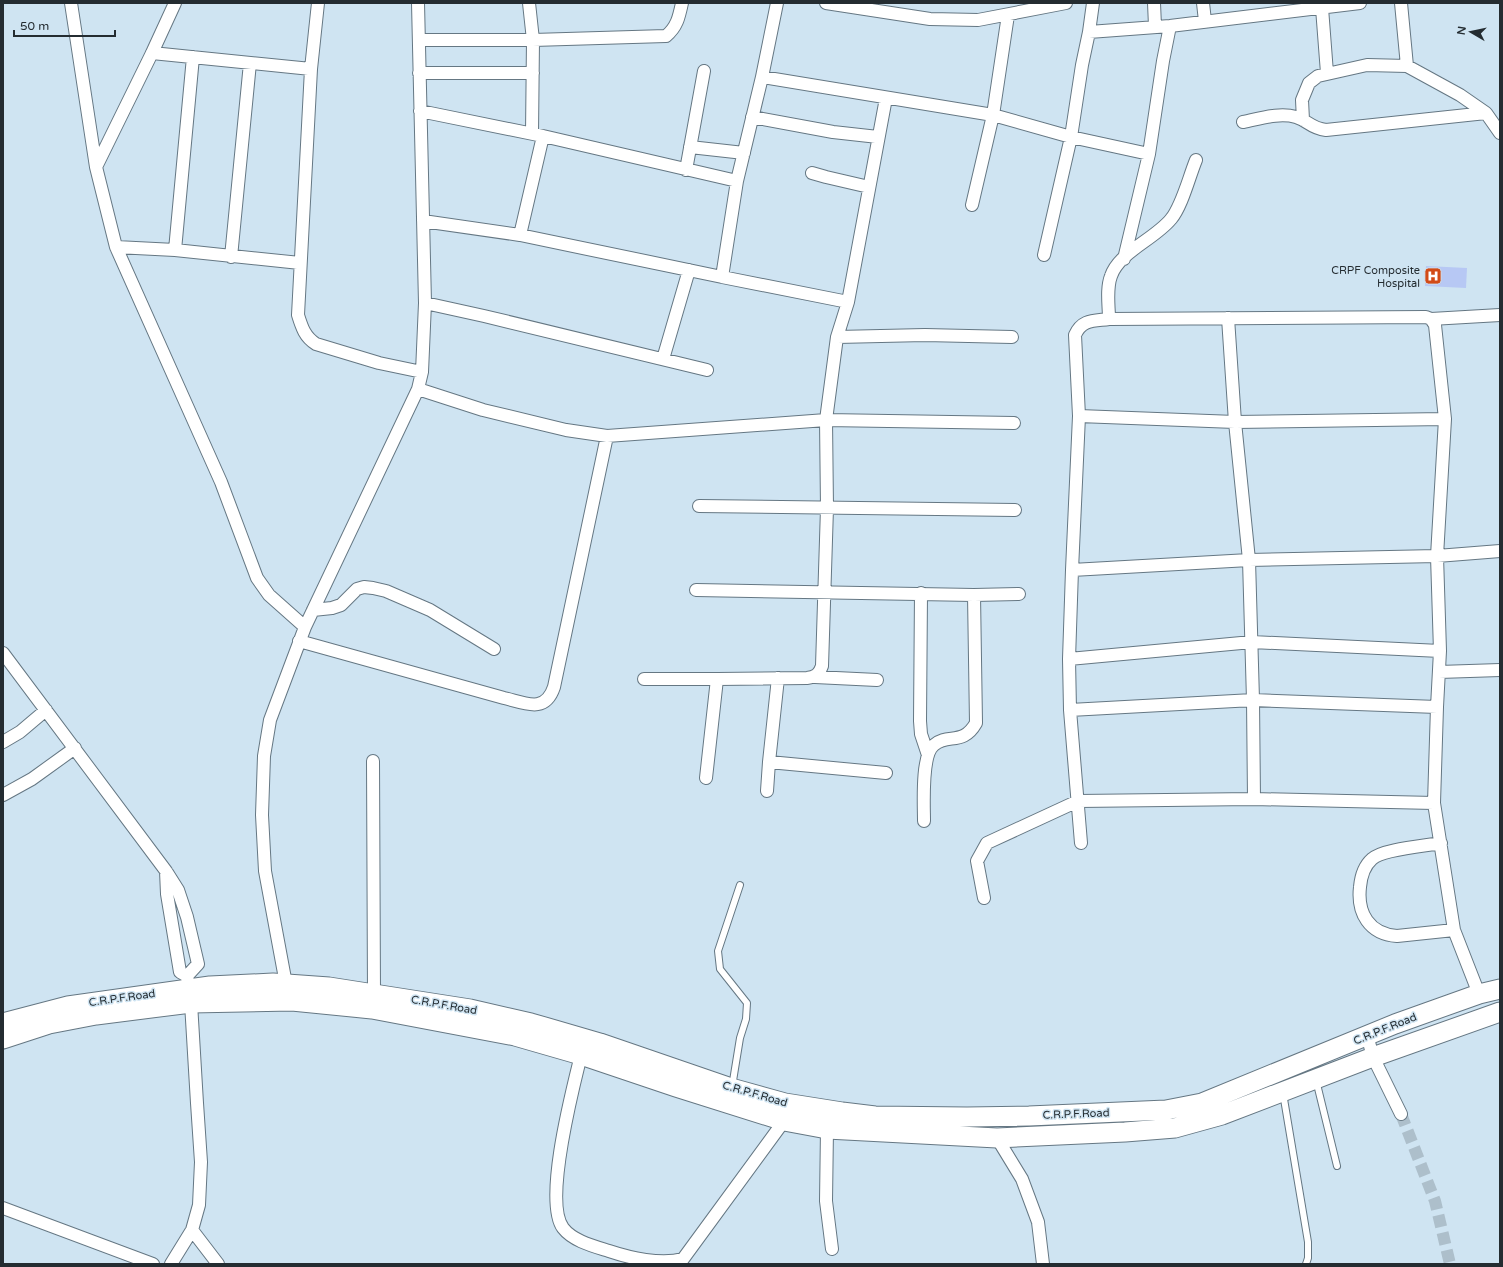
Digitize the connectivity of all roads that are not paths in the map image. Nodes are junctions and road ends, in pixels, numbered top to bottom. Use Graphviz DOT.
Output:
graph roads {
  1 [pos="71,3"];
  2 [pos="175,3"];
  3 [pos="318,3"];
  4 [pos="419,3"];
  5 [pos="529,3"];
  6 [pos="682,3"];
  7 [pos="777,3"];
  8 [pos="826,3"];
  9 [pos="1066,3"];
  10 [pos="1093,3"];
  11 [pos="1154,3"];
  12 [pos="1202,3"];
  13 [pos="1360,3"];
  14 [pos="1401,3"];
  15 [pos="1322,8"];
  16 [pos="1008,15"];
  17 [pos="1205,21"];
  18 [pos="1155,26"];
  19 [pos="1170,26"];
  20 [pos="1089,32"];
  21 [pos="419,40"];
  22 [pos="533,40"];
  23 [pos="152,53"];
  24 [pos="193,57"];
  25 [pos="250,63"];
  26 [pos="1407,66"];
  27 [pos="311,69"];
  28 [pos="704,71"];
  29 [pos="419,72"];
  30 [pos="533,72"];
  31 [pos="1327,73"];
  32 [pos="762,76"];
  33 [pos="886,98"];
  34 [pos="420,111"];
  35 [pos="1486,113"];
  36 [pos="993,115"];
  37 [pos="752,117"];
  38 [pos="1303,120"];
  39 [pos="1243,122"];
  40 [pos="1500,133"];
  41 [pos="538,134"];
  42 [pos="878,137"];
  43 [pos="1072,137"];
  44 [pos="690,147"];
  45 [pos="744,153"];
  46 [pos="1149,154"];
  47 [pos="1196,160"];
  48 [pos="96,167"];
  49 [pos="686,170"];
  50 [pos="812,173"];
  51 [pos="737,181"];
  52 [pos="869,187"];
  53 [pos="972,205"];
  54 [pos="423,221"];
  55 [pos="520,235"];
  56 [pos="116,247"];
  57 [pos="175,250"];
  58 [pos="1044,255"];
  59 [pos="231,257"];
  60 [pos="1124,259"];
  61 [pos="300,263"];
  62 [pos="689,270"];
  63 [pos="722,277"];
  64 [pos="848,302"];
  65 [pos="425,303"];
  66 [pos="1500,315"];
  67 [pos="1228,318"];
  68 [pos="1109,319"];
  69 [pos="1431,320"];
  70 [pos="837,337"];
  71 [pos="1012,337"];
  72 [pos="664,359"];
  73 [pos="707,370"];
  74 [pos="422,372"];
  75 [pos="418,390"];
  76 [pos="1078,416"];
  77 [pos="1445,419"];
  78 [pos="826,420"];
  79 [pos="1235,422"];
  80 [pos="1014,423"];
  81 [pos="607,436"];
  82 [pos="699,506"];
  83 [pos="827,508"];
  84 [pos="1015,510"];
  85 [pos="1500,551"];
  86 [pos="1437,556"];
  87 [pos="1249,560"];
  88 [pos="1072,570"];
  89 [pos="696,590"];
  90 [pos="825,593"];
  91 [pos="921,594"];
  92 [pos="1019,594"];
  93 [pos="974,595"];
  94 [pos="313,610"];
  95 [pos="305,627"];
  96 [pos="299,641"];
  97 [pos="1252,642"];
  98 [pos="494,649"];
  99 [pos="1440,651"];
  100 [pos="3,653"];
  101 [pos="1070,659"];
  102 [pos="1500,670"];
  103 [pos="1439,672"];
  104 [pos="815,677"];
  105 [pos="778,678"];
  106 [pos="644,679"];
  107 [pos="717,679"];
  108 [pos="877,680"];
  109 [pos="1253,700"];
  110 [pos="1437,707"];
  111 [pos="46,710"];
  112 [pos="1070,710"];
  113 [pos="3,742"];
  114 [pos="75,748"];
  115 [pos="928,755"];
  116 [pos="373,761"];
  117 [pos="769,762"];
  118 [pos="886,773"];
  119 [pos="706,778"];
  120 [pos="767,791"];
  121 [pos="3,795"];
  122 [pos="1254,799"];
  123 [pos="1078,801"];
  124 [pos="1434,803"];
  125 [pos="924,821"];
  126 [pos="1081,843"];
  127 [pos="1441,844"];
  128 [pos="166,871"];
  129 [pos="740,885"];
  130 [pos="984,898"];
  131 [pos="1454,930"];
  132 [pos="286,984"];
  133 [pos="189,990"];
  134 [pos="1500,990"];
  135 [pos="374,993"];
  136 [pos="1479,994"];
  137 [pos="1500,1012"];
  138 [pos="3,1022"];
  139 [pos="1367,1035"];
  140 [pos="3,1039"];
  141 [pos="581,1055"];
  142 [pos="1373,1057"];
  143 [pos="1316,1079"];
  144 [pos="731,1088"];
  145 [pos="1282,1092"];
  146 [pos="1401,1114"];
  147 [pos="784,1121"];
  148 [pos="827,1129"];
  149 [pos="997,1138"];
  150 [pos="1337,1166"];
  151 [pos="3,1208"];
  152 [pos="192,1230"];
  153 [pos="832,1249"];
  154 [pos="152,1264"];
  155 [pos="171,1264"];
  156 [pos="218,1264"];
  157 [pos="1043,1264"];
  158 [pos="1306,1264"];
  1 -- 48 [label="street"];
  2 -- 23 [label="street"];
  3 -- 27 [label="street"];
  4 -- 21 [label="street"];
  5 -- 22 [label="street"];
  6 -- 22 [label="street"];
  7 -- 32 [label="street"];
  8 -- 16 [label="street"];
  9 -- 16 [label="street"];
  10 -- 20 [label="street"];
  11 -- 18 [label="street"];
  12 -- 17 [label="street"];
  13 -- 15 [label="street"];
  14 -- 26 [label="street"];
  15 -- 17 [label="street"];
  15 -- 31 [label="street"];
  16 -- 36 [label="street"];
  17 -- 19 [label="street"];
  18 -- 19 [label="street"];
  18 -- 20 [label="street"];
  19 -- 46 [label="street"];
  20 -- 43 [label="street"];
  21 -- 22 [label="street"];
  21 -- 29 [label="street"];
  22 -- 30 [label="street"];
  23 -- 24 [label="street"];
  23 -- 48 [label="street"];
  24 -- 25 [label="street"];
  24 -- 57 [label="street"];
  25 -- 27 [label="street"];
  25 -- 59 [label="street"];
  26 -- 31 [label="street"];
  26 -- 35 [label="street"];
  27 -- 61 [label="street"];
  28 -- 44 [label="street"];
  29 -- 30 [label="street"];
  29 -- 34 [label="street"];
  30 -- 41 [label="street"];
  31 -- 38 [label="street"];
  32 -- 33 [label="street"];
  32 -- 37 [label="street"];
  33 -- 36 [label="street"];
  33 -- 42 [label="street"];
  34 -- 41 [label="street"];
  34 -- 54 [label="street"];
  35 -- 38 [label="street"];
  35 -- 40 [label="street"];
  36 -- 43 [label="street"];
  36 -- 53 [label="street"];
  37 -- 42 [label="street"];
  37 -- 45 [label="street"];
  38 -- 39 [label="street"];
  41 -- 49 [label="street"];
  41 -- 55 [label="street"];
  42 -- 52 [label="street"];
  43 -- 46 [label="street"];
  43 -- 58 [label="street"];
  44 -- 45 [label="street"];
  44 -- 49 [label="street"];
  45 -- 51 [label="street"];
  46 -- 60 [label="street"];
  47 -- 60 [label="street"];
  48 -- 56 [label="street"];
  49 -- 51 [label="street"];
  50 -- 52 [label="street"];
  51 -- 63 [label="street"];
  52 -- 64 [label="street"];
  54 -- 55 [label="street"];
  54 -- 65 [label="street"];
  55 -- 62 [label="street"];
  56 -- 57 [label="street"];
  56 -- 95 [label="street"];
  57 -- 59 [label="street"];
  59 -- 61 [label="street"];
  60 -- 68 [label="street"];
  61 -- 74 [label="street"];
  62 -- 63 [label="street"];
  62 -- 72 [label="street"];
  63 -- 64 [label="street"];
  64 -- 70 [label="street"];
  65 -- 72 [label="street"];
  65 -- 74 [label="street"];
  66 -- 69 [label="street"];
  67 -- 68 [label="street"];
  67 -- 69 [label="street"];
  67 -- 79 [label="street"];
  68 -- 76 [label="street"];
  69 -- 77 [label="street"];
  70 -- 71 [label="street"];
  70 -- 78 [label="street"];
  72 -- 73 [label="street"];
  74 -- 75 [label="street"];
  75 -- 81 [label="street"];
  75 -- 94 [label="street"];
  76 -- 79 [label="street"];
  76 -- 88 [label="street"];
  77 -- 79 [label="street"];
  77 -- 86 [label="street"];
  78 -- 80 [label="street"];
  78 -- 81 [label="street"];
  78 -- 83 [label="street"];
  79 -- 87 [label="street"];
  81 -- 96 [label="street"];
  82 -- 83 [label="street"];
  83 -- 84 [label="street"];
  83 -- 90 [label="street"];
  85 -- 86 [label="street"];
  86 -- 87 [label="street"];
  86 -- 99 [label="street"];
  87 -- 88 [label="street"];
  87 -- 97 [label="street"];
  88 -- 101 [label="street"];
  89 -- 90 [label="street"];
  90 -- 91 [label="street"];
  90 -- 104 [label="street"];
  91 -- 93 [label="street"];
  91 -- 115 [label="street"];
  92 -- 93 [label="street"];
  93 -- 115 [label="street"];
  94 -- 95 [label="street"];
  94 -- 98 [label="street"];
  95 -- 96 [label="street"];
  96 -- 132 [label="street"];
  97 -- 99 [label="street"];
  97 -- 101 [label="street"];
  97 -- 109 [label="street"];
  99 -- 103 [label="street"];
  100 -- 111 [label="street"];
  101 -- 112 [label="street"];
  102 -- 103 [label="street"];
  103 -- 110 [label="street"];
  104 -- 105 [label="street"];
  104 -- 108 [label="street"];
  105 -- 107 [label="street"];
  105 -- 117 [label="street"];
  106 -- 107 [label="street"];
  107 -- 119 [label="street"];
  109 -- 110 [label="street"];
  109 -- 112 [label="street"];
  109 -- 122 [label="street"];
  110 -- 124 [label="street"];
  111 -- 113 [label="street"];
  111 -- 114 [label="street"];
  112 -- 123 [label="street"];
  114 -- 121 [label="street"];
  114 -- 128 [label="street"];
  115 -- 125 [label="street"];
  116 -- 135 [label="street"];
  117 -- 118 [label="street"];
  117 -- 120 [label="street"];
  122 -- 123 [label="street"];
  122 -- 124 [label="street"];
  123 -- 126 [label="street"];
  123 -- 130 [label="street"];
  124 -- 127 [label="street"];
  127 -- 131 [label="street"];
  127 -- 131 [label="street"];
  128 -- 133 [label="street"];
  128 -- 133 [label="street"];
  129 -- 144 [label="lane"];
  131 -- 136 [label="street"];
  132 -- 133 [label="main road, C.R.P.F.Road"];
  132 -- 135 [label="main road, C.R.P.F.Road"];
  133 -- 138 [label="main road, C.R.P.F.Road"];
  133 -- 140 [label="main road, C.R.P.F.Road"];
  133 -- 141 [label="main road, C.R.P.F.Road"];
  133 -- 152 [label="street"];
  134 -- 136 [label="main road, C.R.P.F.Road"];
  135 -- 144 [label="main road, C.R.P.F.Road"];
  136 -- 139 [label="main road, C.R.P.F.Road"];
  137 -- 142 [label="main road, C.R.P.F.Road"];
  139 -- 142 [label="street"];
  139 -- 144 [label="main road, C.R.P.F.Road"];
  141 -- 147 [label="main road, C.R.P.F.Road"];
  141 -- 147 [label="street"];
  142 -- 143 [label="main road, C.R.P.F.Road"];
  142 -- 146 [label="street"];
  143 -- 145 [label="main road, C.R.P.F.Road"];
  143 -- 150 [label="lane"];
  145 -- 149 [label="main road, C.R.P.F.Road"];
  145 -- 158 [label="lane"];
  147 -- 148 [label="main road, C.R.P.F.Road"];
  148 -- 149 [label="main road, C.R.P.F.Road"];
  148 -- 153 [label="street"];
  149 -- 157 [label="street"];
  151 -- 154 [label="street"];
  152 -- 155 [label="street"];
  152 -- 156 [label="street"];
}
